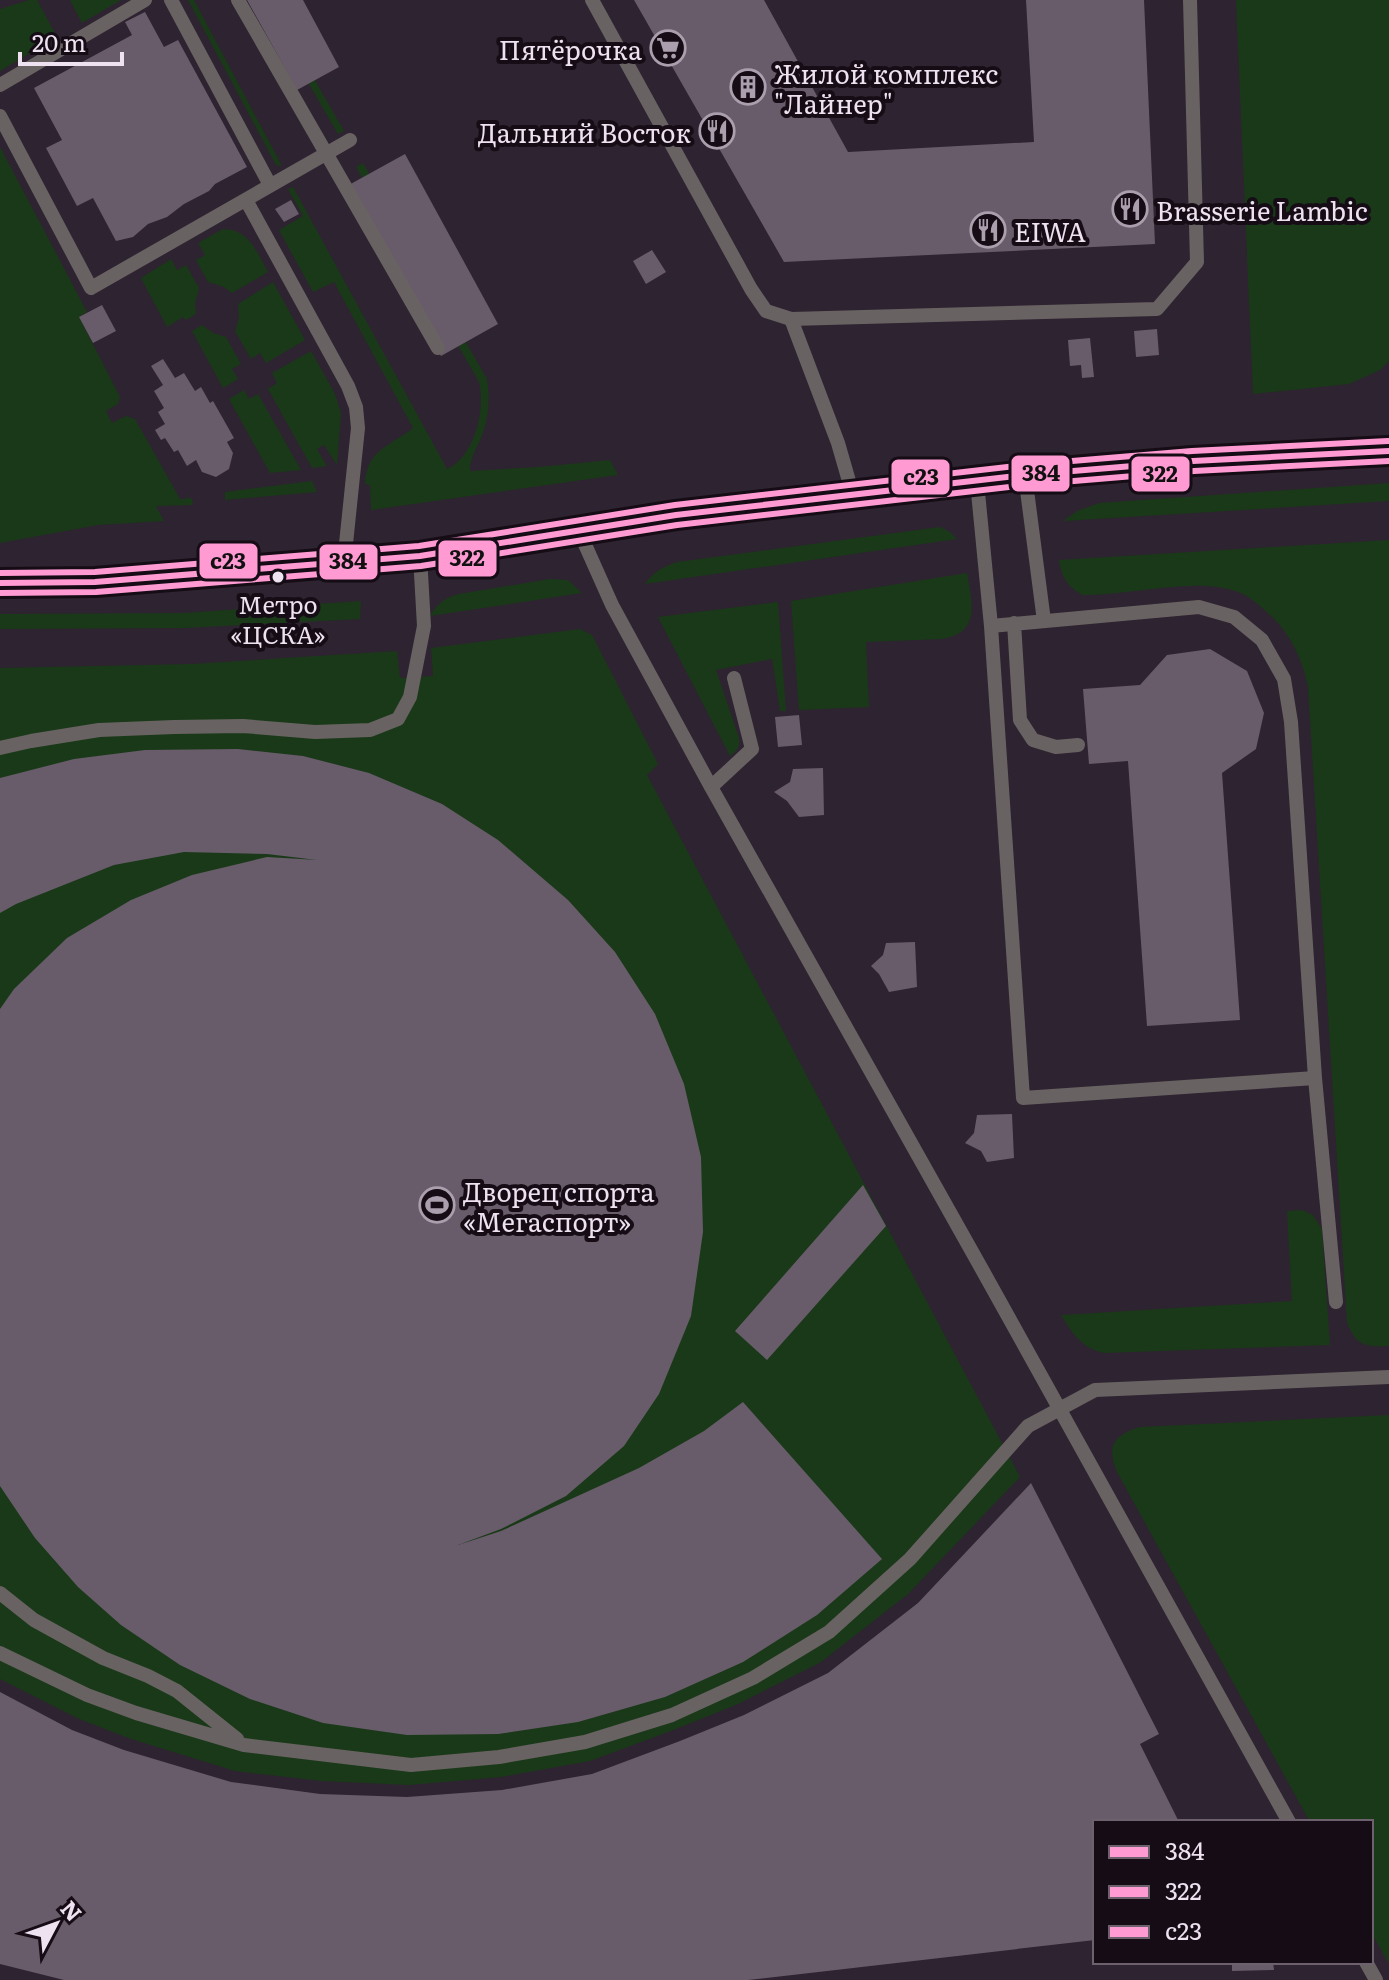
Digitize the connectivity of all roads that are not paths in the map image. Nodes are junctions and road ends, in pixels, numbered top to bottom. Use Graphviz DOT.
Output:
graph roads {
  1 [pos="145,0"];
  2 [pos="171,0"];
  3 [pos="238,0"];
  4 [pos="592,0"];
  5 [pos="1190,0"];
  6 [pos="0,85"];
  7 [pos="0,116"];
  8 [pos="350,140"];
  9 [pos="327,153"];
  10 [pos="270,185"];
  11 [pos="246,200"];
  12 [pos="791,319"];
  13 [pos="438,348"];
  14 [pos="1389,451"];
  15 [pos="1025,475"];
  16 [pos="977,482"];
  17 [pos="853,495"];
  18 [pos="579,531"];
  19 [pos="420,556"];
  20 [pos="344,563"];
  21 [pos="0,583"];
  22 [pos="1044,621"];
  23 [pos="1014,623"];
  24 [pos="991,626"];
  25 [pos="734,678"];
  26 [pos="1078,745"];
  27 [pos="0,748"];
  28 [pos="711,787"];
  29 [pos="1315,1078"];
  30 [pos="1336,1302"];
  31 [pos="1389,1377"];
  32 [pos="1060,1410"];
  33 [pos="0,1593"];
  34 [pos="0,1653"];
  35 [pos="244,1745"];
  36 [pos="1288,1820"];
  1 -- 6 [label="lane"];
  2 -- 10 [label="lane"];
  3 -- 9 [label="lane"];
  4 -- 12 [label="lane"];
  5 -- 12 [label="lane"];
  7 -- 11 [label="lane"];
  8 -- 9 [label="lane"];
  9 -- 10 [label="lane"];
  9 -- 13 [label="lane"];
  10 -- 11 [label="lane"];
  11 -- 20 [label="lane"];
  12 -- 17 [label="lane"];
  14 -- 15 [label="street"];
  15 -- 16 [label="street"];
  15 -- 22 [label="lane"];
  16 -- 17 [label="street"];
  16 -- 24 [label="lane"];
  17 -- 18 [label="street"];
  18 -- 19 [label="street"];
  18 -- 28 [label="lane"];
  19 -- 20 [label="street"];
  19 -- 27 [label="lane"];
  20 -- 21 [label="street"];
  22 -- 23 [label="lane"];
  22 -- 29 [label="lane"];
  23 -- 24 [label="lane"];
  23 -- 26 [label="lane"];
  24 -- 29 [label="lane"];
  25 -- 28 [label="lane"];
  28 -- 32 [label="lane"];
  29 -- 30 [label="lane"];
  31 -- 32 [label="lane"];
  32 -- 35 [label="lane"];
  32 -- 36 [label="lane"];
  33 -- 35 [label="lane"];
  34 -- 35 [label="lane"];
}
